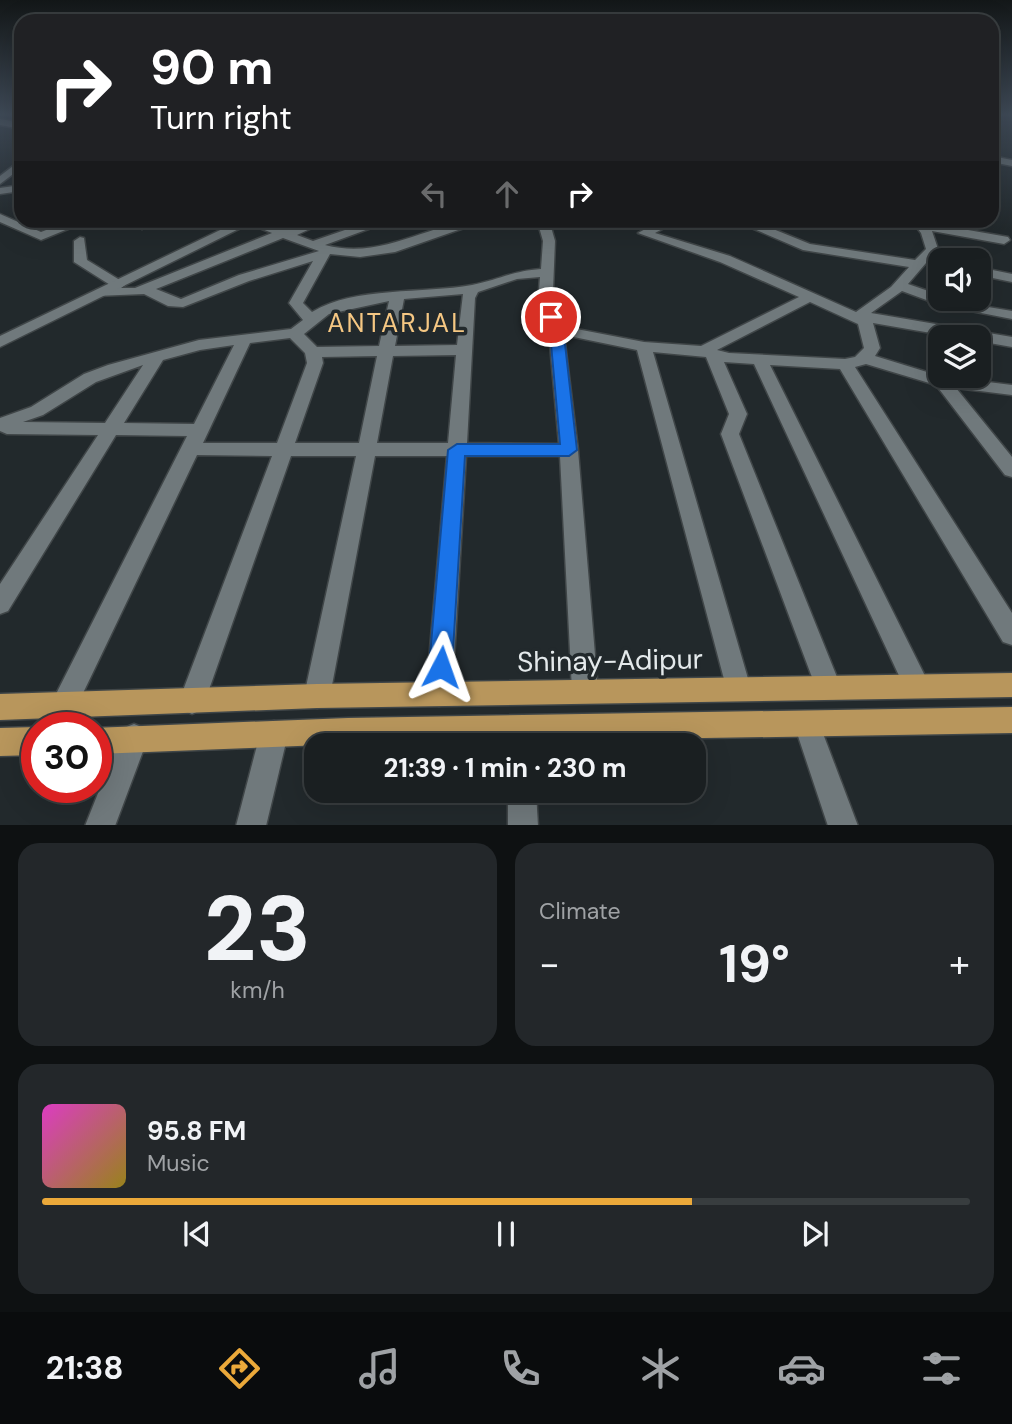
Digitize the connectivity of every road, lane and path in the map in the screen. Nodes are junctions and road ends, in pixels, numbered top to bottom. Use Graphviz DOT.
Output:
graph roads {
  1 [pos="14,169"];
  2 [pos="0,181"];
  3 [pos="14,212"];
  4 [pos="0,217"];
  5 [pos="24,228"];
  6 [pos="62,228"];
  7 [pos="235,228"];
  8 [pos="271,228"];
  9 [pos="291,228"];
  10 [pos="300,228"];
  11 [pos="369,228"];
  12 [pos="454,228"];
  13 [pos="545,228"];
  14 [pos="655,228"];
  15 [pos="758,228"];
  16 [pos="923,228"];
  17 [pos="944,228"];
  18 [pos="284,233"];
  19 [pos="1004,240"];
  20 [pos="80,241"];
  21 [pos="322,249"];
  22 [pos="921,262"];
  23 [pos="928,262"];
  24 [pos="547,273"];
  25 [pos="991,274"];
  26 [pos="1012,278"];
  27 [pos="118,285"];
  28 [pos="900,286"];
  29 [pos="145,289"];
  30 [pos="473,289"];
  31 [pos="101,293"];
  32 [pos="397,297"];
  33 [pos="809,297"];
  34 [pos="1012,315"];
  35 [pos="864,319"];
  36 [pos="302,326"];
  37 [pos="555,329"];
  38 [pos="245,338"];
  39 [pos="0,342"];
  40 [pos="1012,342"];
  41 [pos="644,347"];
  42 [pos="464,350"];
  43 [pos="386,351"];
  44 [pos="313,352"];
  45 [pos="708,353"];
  46 [pos="157,356"];
  47 [pos="866,359"];
  48 [pos="760,360"];
  49 [pos="845,364"];
  50 [pos="928,377"];
  51 [pos="948,388"];
  52 [pos="990,388"];
  53 [pos="1011,391"];
  54 [pos="0,426"];
  55 [pos="111,429"];
  56 [pos="200,430"];
  57 [pos="190,449"];
  58 [pos="284,450"];
  59 [pos="367,450"];
  60 [pos="457,450"];
  61 [pos="569,450"];
  62 [pos="1012,470"];
  63 [pos="3,595"];
  64 [pos="1012,634"];
  65 [pos="1012,685"];
  66 [pos="917,686"];
  67 [pos="828,687"];
  68 [pos="738,689"];
  69 [pos="586,691"];
  70 [pos="439,694"];
  71 [pos="317,696"];
  72 [pos="192,701"];
  73 [pos="64,705"];
  74 [pos="0,707"];
  75 [pos="1012,720"];
  76 [pos="807,724"];
  77 [pos="608,733"];
  78 [pos="274,734"];
  79 [pos="304,734"];
  80 [pos="134,738"];
  81 [pos="112,739"];
  82 [pos="21,742"];
  83 [pos="0,743"];
  84 [pos="522,803"];
  85 [pos="100,825"];
  86 [pos="251,825"];
  87 [pos="523,825"];
  88 [pos="843,825"];
  1 -- 2 [label="street"];
  3 -- 4 [label="street"];
  5 -- 6 [label="street"];
  7 -- 27 [label="street"];
  8 -- 18 [label="street"];
  9 -- 18 [label="street"];
  10 -- 18 [label="street"];
  11 -- 21 [label="street"];
  12 -- 21 [label="street"];
  13 -- 24 [label="street"];
  14 -- 33 [label="street"];
  15 -- 22 [label="street"];
  16 -- 22 [label="street"];
  17 -- 19 [label="street"];
  18 -- 21 [label="street"];
  18 -- 29 [label="street"];
  20 -- 27 [label="street"];
  21 -- 29 [label="street"];
  21 -- 36 [label="street"];
  22 -- 23 [label="street"];
  22 -- 28 [label="street"];
  24 -- 30 [label="street"];
  24 -- 37 [label="street"];
  25 -- 26 [label="street"];
  27 -- 31 [label="street"];
  28 -- 34 [label="street"];
  28 -- 35 [label="street"];
  29 -- 31 [label="street"];
  30 -- 32 [label="street"];
  30 -- 42 [label="street"];
  31 -- 39 [label="street"];
  32 -- 36 [label="street"];
  32 -- 43 [label="street"];
  33 -- 35 [label="street"];
  33 -- 45 [label="street"];
  35 -- 40 [label="street"];
  35 -- 47 [label="street"];
  36 -- 38 [label="street"];
  36 -- 44 [label="street"];
  37 -- 41 [label="street"];
  37 -- 61 [label="street"];
  38 -- 46 [label="street"];
  38 -- 56 [label="street"];
  41 -- 45 [label="street"];
  41 -- 68 [label="street"];
  42 -- 43 [label="street"];
  42 -- 60 [label="street"];
  43 -- 44 [label="street"];
  43 -- 59 [label="street"];
  44 -- 58 [label="street"];
  45 -- 48 [label="street"];
  45 -- 67 [label="street"];
  46 -- 54 [label="street"];
  46 -- 55 [label="street"];
  47 -- 49 [label="street"];
  47 -- 50 [label="street"];
  48 -- 49 [label="street"];
  48 -- 66 [label="street"];
  49 -- 64 [label="street"];
  51 -- 62 [label="street"];
  52 -- 53 [label="street"];
  54 -- 55 [label="street"];
  55 -- 56 [label="street"];
  55 -- 63 [label="street"];
  56 -- 57 [label="street"];
  57 -- 58 [label="street"];
  57 -- 73 [label="street"];
  58 -- 59 [label="street"];
  58 -- 72 [label="street"];
  59 -- 60 [label="street"];
  59 -- 71 [label="street"];
  60 -- 61 [label="street"];
  60 -- 70 [label="street"];
  61 -- 69 [label="street"];
  65 -- 66 [label="main road, Shinay-Adipur"];
  66 -- 67 [label="main road, Shinay-Adipur"];
  67 -- 68 [label="main road, Shinay-Adipur"];
  68 -- 69 [label="main road, Shinay-Adipur"];
  69 -- 70 [label="main road, Shinay-Adipur"];
  70 -- 71 [label="main road, Shinay-Adipur"];
  71 -- 72 [label="main road, Shinay-Adipur"];
  72 -- 73 [label="main road, Shinay-Adipur"];
  73 -- 74 [label="main road, Shinay-Adipur"];
  75 -- 76 [label="main road"];
  76 -- 77 [label="main road"];
  76 -- 88 [label="street"];
  78 -- 79 [label="main road"];
  78 -- 80 [label="main road"];
  78 -- 86 [label="street"];
  80 -- 81 [label="main road"];
  80 -- 85 [label="street"];
  82 -- 83 [label="main road"];
  84 -- 87 [label="street"];
}
